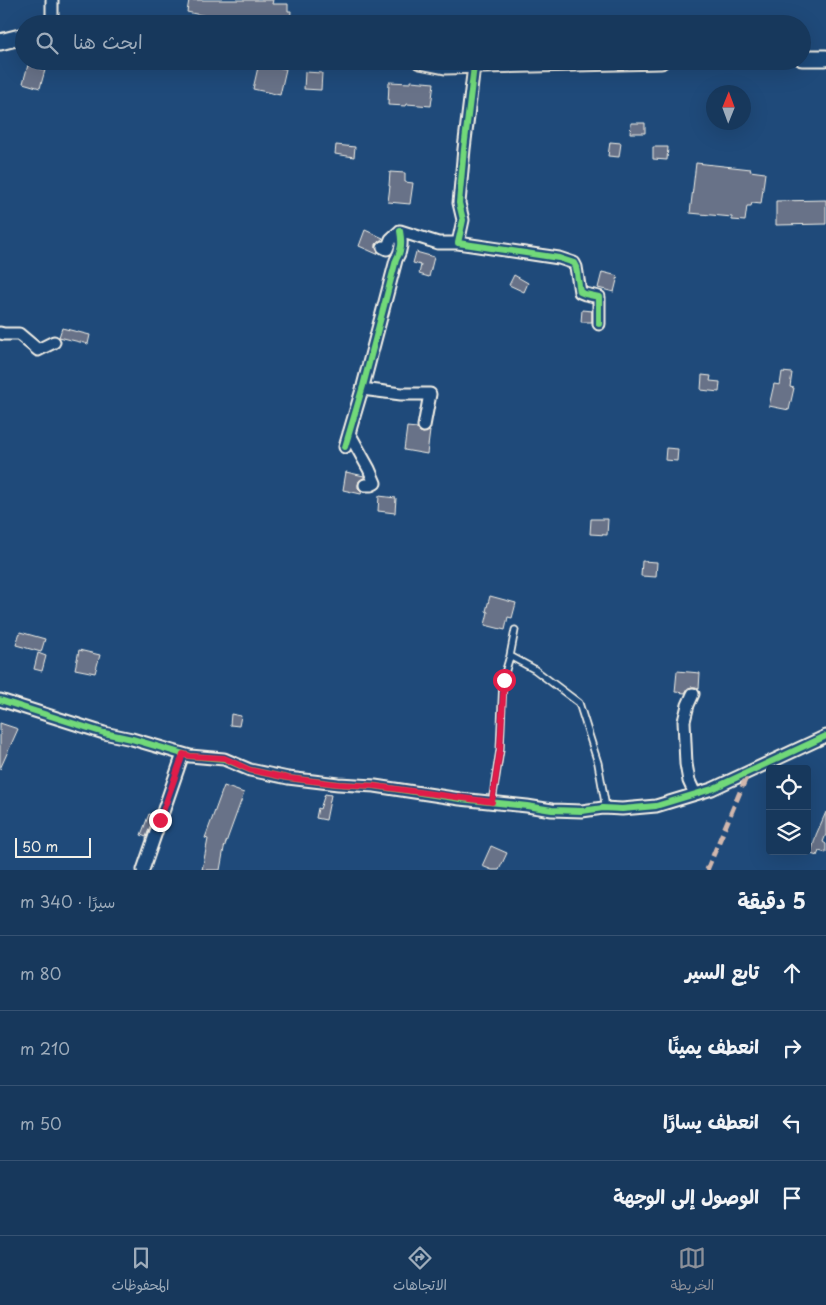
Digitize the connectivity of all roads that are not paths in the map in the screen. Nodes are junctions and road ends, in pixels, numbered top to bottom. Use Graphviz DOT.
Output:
graph roads {
  1 [pos="52,0"];
  2 [pos="52,15"];
  3 [pos="15,38"];
  4 [pos="0,42"];
  5 [pos="811,58"];
  6 [pos="826,58"];
  7 [pos="474,70"];
  8 [pos="400,230"];
  9 [pos="458,243"];
  10 [pos="383,247"];
  11 [pos="599,324"];
  12 [pos="0,333"];
  13 [pos="54,342"];
  14 [pos="362,388"];
  15 [pos="424,426"];
  16 [pos="349,433"];
  17 [pos="345,447"];
  18 [pos="365,484"];
  19 [pos="514,630"];
  20 [pos="510,656"];
  21 [pos="693,694"];
  22 [pos="0,700"];
  23 [pos="826,736"];
  24 [pos="183,754"];
  25 [pos="694,794"];
  26 [pos="492,802"];
  27 [pos="606,808"];
  28 [pos="143,870"];
  1 -- 2 [label="street"];
  3 -- 4 [label="main road"];
  5 -- 6 [label="main road"];
  7 -- 9 [label="street"];
  8 -- 9 [label="street"];
  8 -- 10 [label="street"];
  8 -- 14 [label="street"];
  9 -- 11 [label="street"];
  12 -- 13 [label="street"];
  14 -- 15 [label="street"];
  14 -- 16 [label="street"];
  16 -- 17 [label="street"];
  16 -- 18 [label="street"];
  19 -- 20 [label="lane"];
  20 -- 26 [label="lane"];
  20 -- 27 [label="lane"];
  21 -- 25 [label="street"];
  22 -- 24 [label="street"];
  23 -- 25 [label="street"];
  24 -- 26 [label="street"];
  24 -- 28 [label="street"];
  25 -- 27 [label="street"];
  26 -- 27 [label="street"];
}
